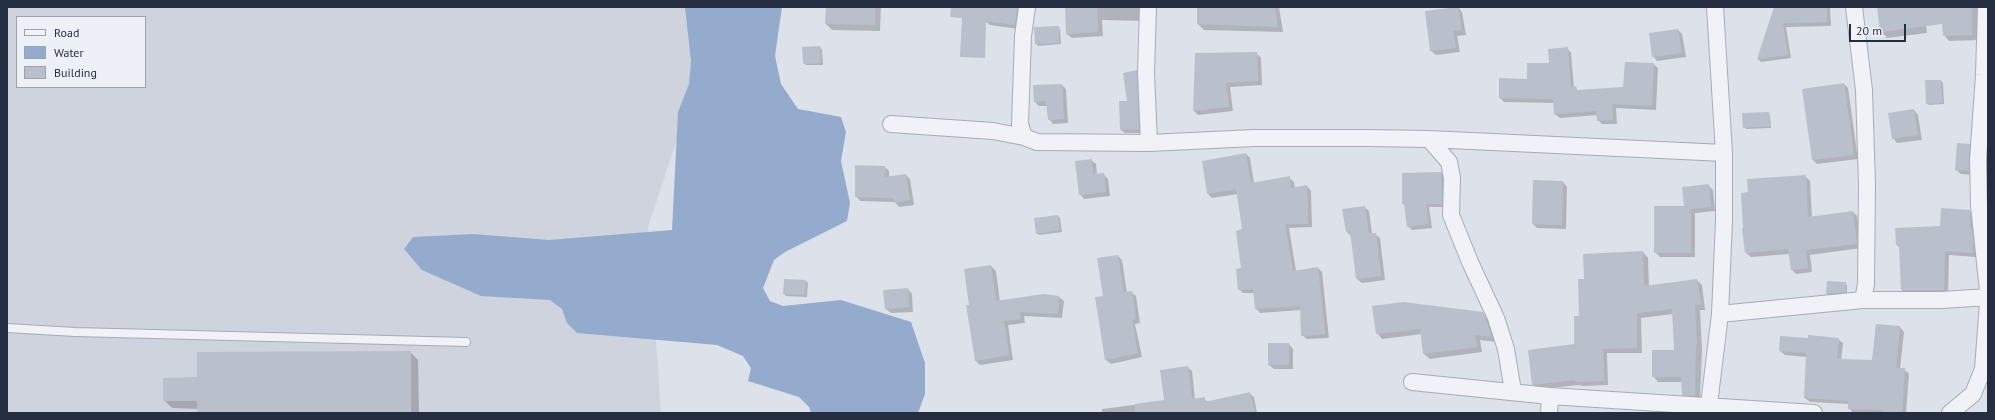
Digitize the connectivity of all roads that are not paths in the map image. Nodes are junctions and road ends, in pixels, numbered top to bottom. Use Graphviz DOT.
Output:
graph roads {
  1 [pos="1027,7"];
  2 [pos="1148,7"];
  3 [pos="1716,7"];
  4 [pos="1854,7"];
  5 [pos="1986,7"];
  6 [pos="891,124"];
  7 [pos="1024,137"];
  8 [pos="1429,139"];
  9 [pos="1149,143"];
  10 [pos="1724,153"];
  11 [pos="1988,291"];
  12 [pos="1988,297"];
  13 [pos="1863,300"];
  14 [pos="1988,302"];
  15 [pos="1720,314"];
  16 [pos="7,328"];
  17 [pos="466,342"];
  18 [pos="1412,382"];
  19 [pos="1512,391"];
  20 [pos="1550,396"];
  21 [pos="1708,409"];
  22 [pos="1549,413"];
  23 [pos="1814,413"];
  24 [pos="1950,413"];
  1 -- 7 [label="street"];
  2 -- 9 [label="street"];
  3 -- 10 [label="street"];
  4 -- 13 [label="street"];
  5 -- 11 [label="street"];
  6 -- 7 [label="street"];
  7 -- 9 [label="street"];
  8 -- 9 [label="street"];
  8 -- 10 [label="street"];
  8 -- 19 [label="street"];
  10 -- 15 [label="street"];
  12 -- 13 [label="street"];
  13 -- 15 [label="street"];
  14 -- 24 [label="street"];
  15 -- 21 [label="street"];
  16 -- 17 [label="lane"];
  18 -- 19 [label="street"];
  19 -- 20 [label="street"];
  20 -- 21 [label="street"];
  20 -- 22 [label="street"];
  21 -- 23 [label="street"];
}
